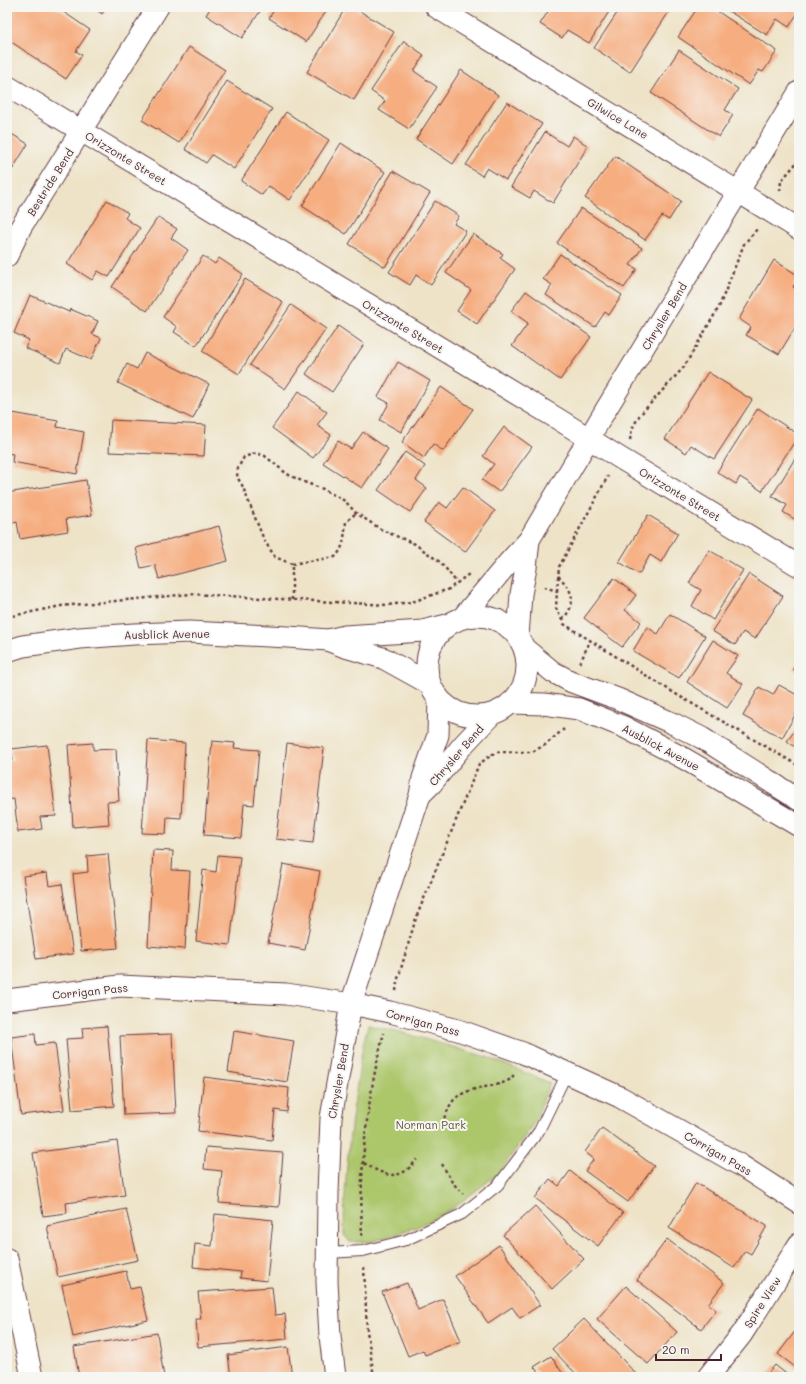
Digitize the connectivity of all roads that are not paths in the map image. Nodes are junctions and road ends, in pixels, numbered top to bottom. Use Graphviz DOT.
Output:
graph roads {
  1 [pos="158,7"];
  2 [pos="436,7"];
  3 [pos="7,86"];
  4 [pos="799,92"];
  5 [pos="82,131"];
  6 [pos="739,192"];
  7 [pos="799,229"];
  8 [pos="7,256"];
  9 [pos="589,438"];
  10 [pos="529,540"];
  11 [pos="799,566"];
  12 [pos="455,621"];
  13 [pos="328,640"];
  14 [pos="521,642"];
  15 [pos="7,651"];
  16 [pos="435,691"];
  17 [pos="510,703"];
  18 [pos="492,714"];
  19 [pos="420,795"];
  20 [pos="799,800"];
  21 [pos="799,826"];
  22 [pos="7,1000"];
  23 [pos="351,1004"];
  24 [pos="567,1073"];
  25 [pos="799,1203"];
  26 [pos="799,1244"];
  27 [pos="327,1253"];
  28 [pos="7,1259"];
  29 [pos="32,1377"];
  30 [pos="335,1377"];
  31 [pos="708,1377"];
  1 -- 5 [label="street, Bestride Bend"];
  2 -- 6 [label="street, Gilwice Lane"];
  3 -- 5 [label="street, Orizzonte Street"];
  4 -- 6 [label="street, Chrysler Bend"];
  5 -- 8 [label="street, Bestride Bend"];
  5 -- 9 [label="street, Orizzonte Street"];
  6 -- 7 [label="street, Gilwice Lane"];
  6 -- 9 [label="street, Chrysler Bend"];
  9 -- 10 [label="street, Chrysler Bend"];
  9 -- 11 [label="street, Orizzonte Street"];
  10 -- 12 [label="street, Chrysler Bend"];
  10 -- 14 [label="street, Chrysler Bend"];
  12 -- 13 [label="street, Ausblick Avenue"];
  12 -- 14 [label="street"];
  12 -- 16 [label="street"];
  13 -- 15 [label="street, Ausblick Avenue"];
  13 -- 16 [label="street, Ausblick Avenue"];
  14 -- 17 [label="street"];
  14 -- 20 [label="street"];
  16 -- 18 [label="street"];
  16 -- 19 [label="street, Chrysler Bend"];
  17 -- 18 [label="street"];
  17 -- 21 [label="street, Ausblick Avenue"];
  18 -- 19 [label="street, Chrysler Bend"];
  19 -- 23 [label="street, Chrysler Bend"];
  22 -- 23 [label="street, Corrigan Pass"];
  23 -- 24 [label="street, Corrigan Pass"];
  23 -- 27 [label="street, Chrysler Bend"];
  24 -- 25 [label="street, Corrigan Pass"];
  24 -- 27 [label="lane"];
  26 -- 31 [label="street, Spire View"];
  27 -- 30 [label="street, Chrysler Bend"];
  28 -- 29 [label="street"];
}
